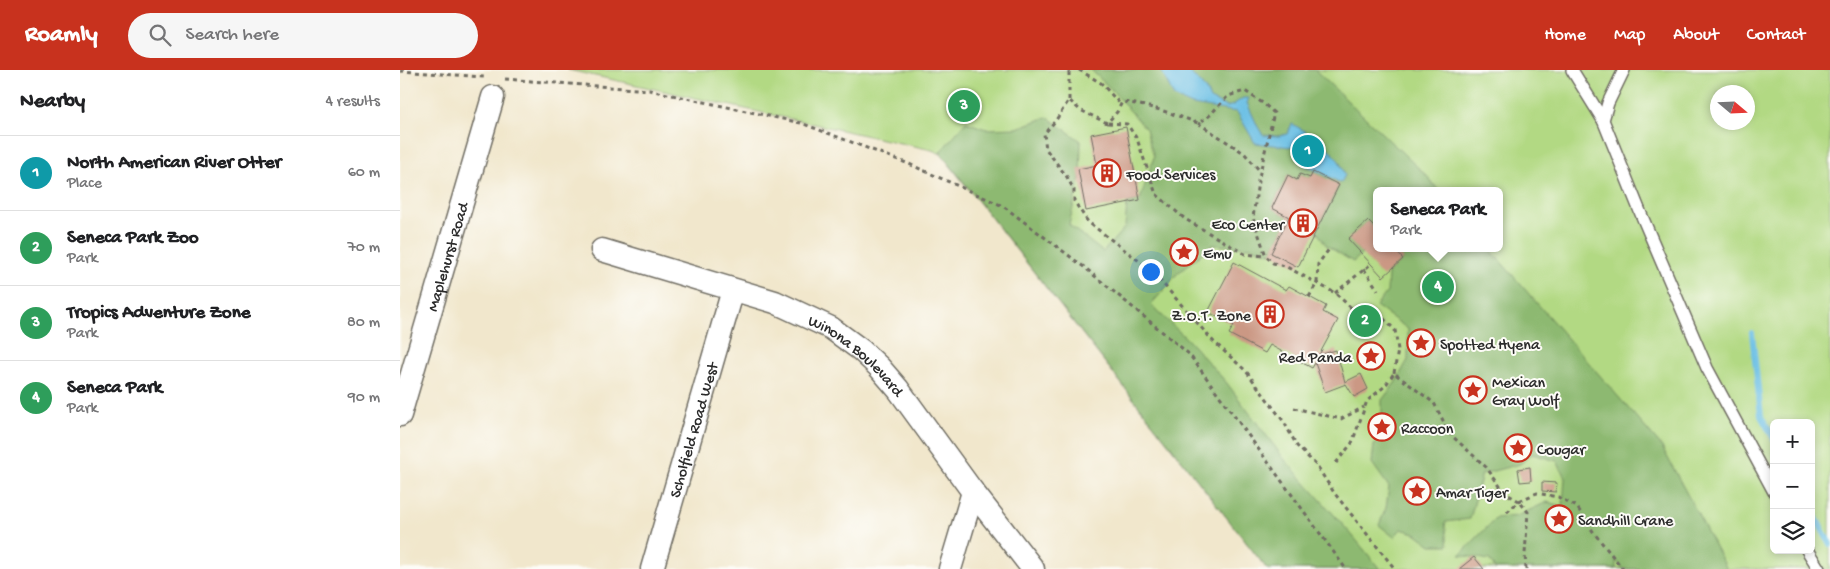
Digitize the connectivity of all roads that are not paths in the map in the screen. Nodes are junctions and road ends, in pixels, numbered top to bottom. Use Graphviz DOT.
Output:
graph roads {
  1 [pos="1572,70"];
  2 [pos="1624,70"];
  3 [pos="495,85"];
  4 [pos="1603,120"];
  5 [pos="602,250"];
  6 [pos="733,290"];
  7 [pos="400,415"];
  8 [pos="1770,485"];
  9 [pos="973,492"];
  10 [pos="1810,554"];
  11 [pos="652,569"];
  12 [pos="950,569"];
  13 [pos="1033,569"];
  14 [pos="1819,569"];
  1 -- 4 [label="lane"];
  2 -- 4 [label="lane"];
  3 -- 7 [label="street, Maplehurst Road"];
  4 -- 8 [label="lane"];
  5 -- 6 [label="street, Winona Boulevard"];
  6 -- 9 [label="street, Winona Boulevard"];
  6 -- 11 [label="street, Scholfield Road West"];
  9 -- 12 [label="street"];
  9 -- 13 [label="street, Winona Boulevard"];
  10 -- 14 [label="lane"];
}
